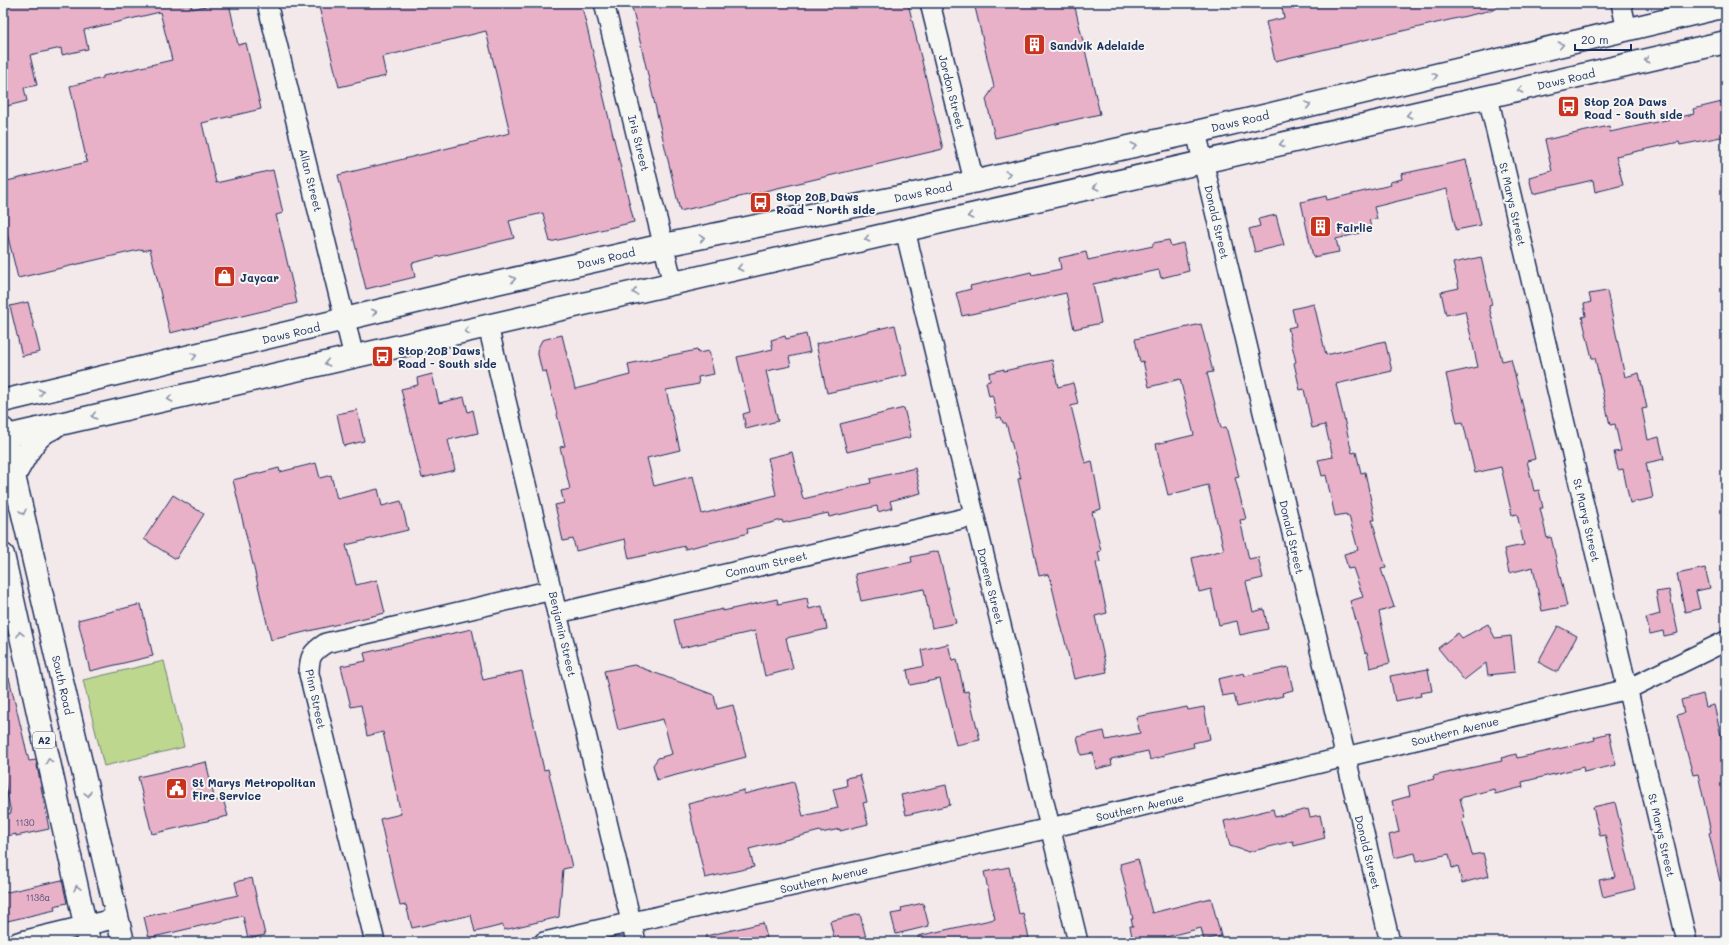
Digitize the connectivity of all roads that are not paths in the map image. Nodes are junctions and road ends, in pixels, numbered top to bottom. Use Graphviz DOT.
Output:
graph roads {
  1 [pos="267,3"];
  2 [pos="604,3"];
  3 [pos="930,3"];
  4 [pos="1621,3"];
  5 [pos="1726,6"];
  6 [pos="1627,30"];
  7 [pos="1726,42"];
  8 [pos="1488,97"];
  9 [pos="1196,132"];
  10 [pos="1203,162"];
  11 [pos="974,181"];
  12 [pos="905,230"];
  13 [pos="664,245"];
  14 [pos="673,284"];
  15 [pos="345,320"];
  16 [pos="488,326"];
  17 [pos="354,357"];
  18 [pos="3,401"];
  19 [pos="70,422"];
  20 [pos="4,434"];
  21 [pos="15,474"];
  22 [pos="974,516"];
  23 [pos="3,555"];
  24 [pos="552,590"];
  25 [pos="558,613"];
  26 [pos="1726,641"];
  27 [pos="1628,689"];
  28 [pos="1345,758"];
  29 [pos="1050,828"];
  30 [pos="117,918"];
  31 [pos="631,922"];
  32 [pos="87,934"];
  33 [pos="18,942"];
  34 [pos="123,942"];
  35 [pos="375,942"];
  36 [pos="544,942"];
  37 [pos="636,942"];
  38 [pos="1078,942"];
  39 [pos="1390,942"];
  40 [pos="1688,942"];
  1 -- 15 [label="street, Allan Street"];
  2 -- 13 [label="street, Iris Street"];
  3 -- 11 [label="street, Jordon Street"];
  4 -- 6 [label="street"];
  5 -- 6 [label="main road, Daws Road"];
  9 -- 6 [label="main road, Daws Road, one-way"];
  7 -- 8 [label="main road, Daws Road, one-way"];
  8 -- 10 [label="main road, Daws Road, one-way"];
  8 -- 27 [label="street, St Marys Street"];
  9 -- 10 [label="street, Donald Street"];
  11 -- 9 [label="main road, Daws Road, one-way"];
  10 -- 12 [label="main road, Daws Road, one-way"];
  10 -- 28 [label="street, Donald Street"];
  13 -- 11 [label="main road, Daws Road, one-way"];
  12 -- 14 [label="main road, Daws Road, one-way"];
  12 -- 22 [label="street, Dorene Street"];
  13 -- 14 [label="street, Iris Street"];
  15 -- 13 [label="main road, Daws Road, one-way"];
  14 -- 16 [label="main road, Daws Road, one-way"];
  15 -- 17 [label="street, Allan Street"];
  18 -- 15 [label="main road, Daws Road, one-way"];
  16 -- 17 [label="main road, Daws Road, one-way"];
  16 -- 24 [label="street, Benjamin Street"];
  17 -- 19 [label="main road, Daws Road, one-way"];
  19 -- 20 [label="main road, Daws Road"];
  19 -- 21 [label="main road"];
  20 -- 21 [label="main road, South Road"];
  21 -- 30 [label="main road, South Road, one-way"];
  22 -- 25 [label="street, Comaum Street"];
  22 -- 29 [label="street, Dorene Street"];
  32 -- 23 [label="main road, A2, one-way"];
  24 -- 25 [label="street, Benjamin Street"];
  24 -- 35 [label="street, Pinn Street"];
  25 -- 31 [label="street, Benjamin Street"];
  26 -- 27 [label="street, Southern Avenue"];
  27 -- 28 [label="street, Southern Avenue"];
  27 -- 40 [label="street, St Marys Street"];
  28 -- 29 [label="street, Southern Avenue"];
  28 -- 39 [label="street, Donald Street"];
  29 -- 31 [label="street, Southern Avenue"];
  29 -- 38 [label="street, Dorene Street"];
  30 -- 32 [label="street"];
  30 -- 34 [label="main road, South Road"];
  31 -- 36 [label="street, Southern Avenue"];
  31 -- 37 [label="street, Benjamin Street"];
  32 -- 33 [label="street"];
}
